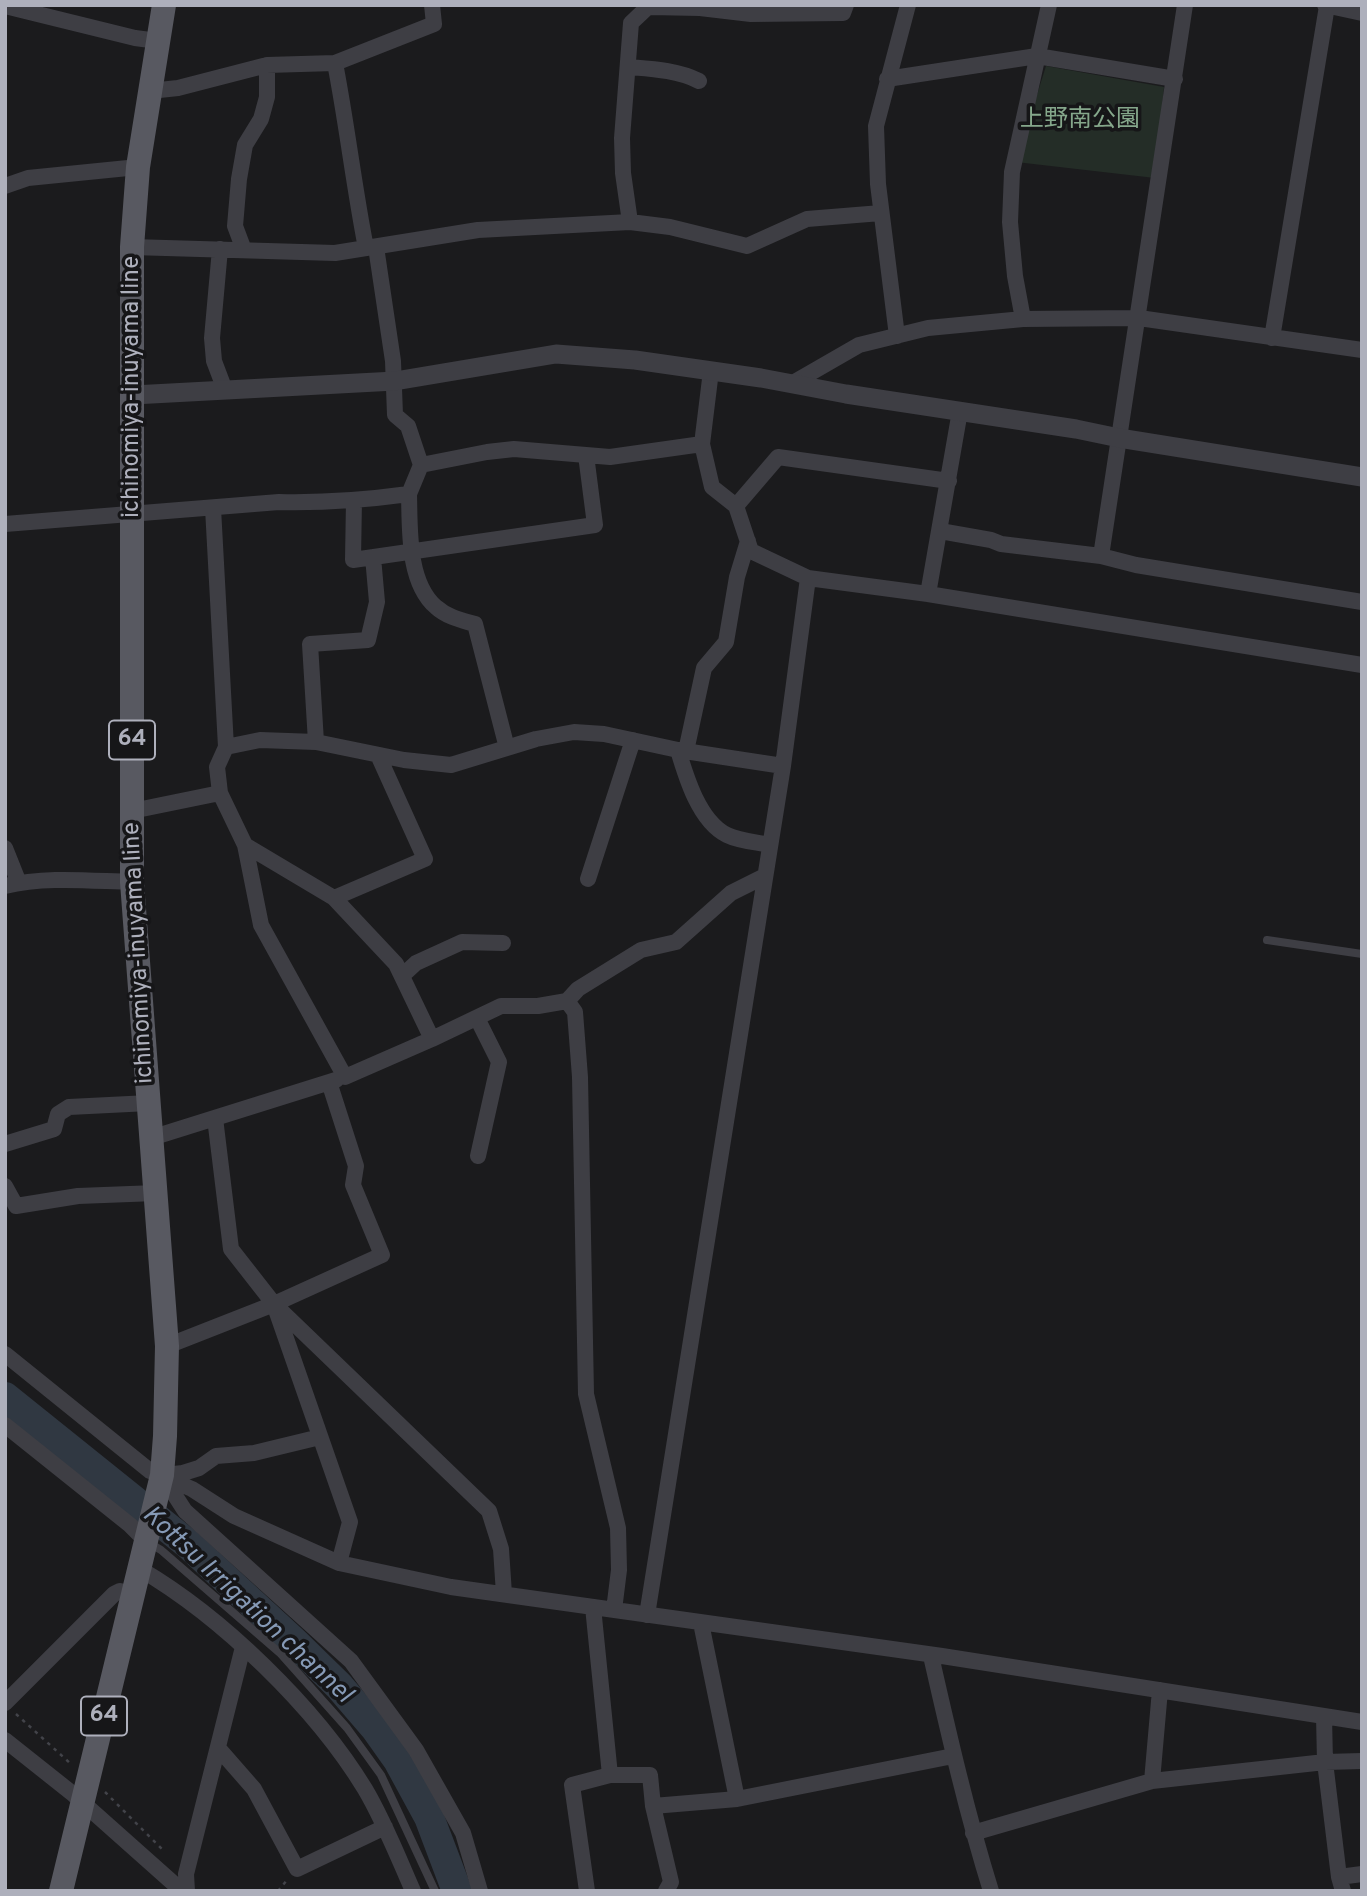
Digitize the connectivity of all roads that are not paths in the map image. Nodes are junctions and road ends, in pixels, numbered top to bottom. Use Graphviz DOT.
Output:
graph roads {
  1 [pos="164,5"];
  2 [pos="432,5"];
  3 [pos="846,5"];
  4 [pos="908,5"];
  5 [pos="1049,5"];
  6 [pos="1185,5"];
  7 [pos="1326,5"];
  8 [pos="5,6"];
  9 [pos="650,6"];
  10 [pos="1362,13"];
  11 [pos="159,41"];
  12 [pos="1037,56"];
  13 [pos="335,63"];
  14 [pos="267,65"];
  15 [pos="628,67"];
  16 [pos="887,79"];
  17 [pos="1175,79"];
  18 [pos="699,81"];
  19 [pos="150,91"];
  20 [pos="138,167"];
  21 [pos="5,187"];
  22 [pos="881,213"];
  23 [pos="631,222"];
  24 [pos="132,247"];
  25 [pos="371,248"];
  26 [pos="220,249"];
  27 [pos="244,250"];
  28 [pos="1139,318"];
  29 [pos="1023,319"];
  30 [pos="897,336"];
  31 [pos="1272,338"];
  32 [pos="1362,350"];
  33 [pos="711,371"];
  34 [pos="395,381"];
  35 [pos="793,383"];
  36 [pos="225,390"];
  37 [pos="133,395"];
  38 [pos="960,411"];
  39 [pos="1119,438"];
  40 [pos="702,444"];
  41 [pos="586,455"];
  42 [pos="421,465"];
  43 [pos="1362,477"];
  44 [pos="949,481"];
  45 [pos="409,494"];
  46 [pos="354,500"];
  47 [pos="736,506"];
  48 [pos="213,508"];
  49 [pos="133,515"];
  50 [pos="5,524"];
  51 [pos="940,531"];
  52 [pos="748,541"];
  53 [pos="410,552"];
  54 [pos="1101,556"];
  55 [pos="373,557"];
  56 [pos="808,578"];
  57 [pos="928,594"];
  58 [pos="1362,603"];
  59 [pos="1362,666"];
  60 [pos="633,740"];
  61 [pos="316,742"];
  62 [pos="226,747"];
  63 [pos="507,748"];
  64 [pos="682,750"];
  65 [pos="378,755"];
  66 [pos="783,766"];
  67 [pos="220,793"];
  68 [pos="132,811"];
  69 [pos="246,845"];
  70 [pos="770,845"];
  71 [pos="5,848"];
  72 [pos="765,876"];
  73 [pos="588,879"];
  74 [pos="132,882"];
  75 [pos="12,884"];
  76 [pos="334,898"];
  77 [pos="1267,940"];
  78 [pos="503,943"];
  79 [pos="1362,954"];
  80 [pos="402,976"];
  81 [pos="568,1001"];
  82 [pos="477,1018"];
  83 [pos="432,1039"];
  84 [pos="345,1077"];
  85 [pos="329,1082"];
  86 [pos="149,1103"];
  87 [pos="215,1118"];
  88 [pos="152,1138"];
  89 [pos="5,1144"];
  90 [pos="478,1156"];
  91 [pos="5,1186"];
  92 [pos="156,1193"];
  93 [pos="274,1304"];
  94 [pos="167,1346"];
  95 [pos="5,1354"];
  96 [pos="7,1430"];
  97 [pos="320,1437"];
  98 [pos="162,1475"];
  99 [pos="146,1541"];
  100 [pos="340,1563"];
  101 [pos="139,1569"];
  102 [pos="134,1594"];
  103 [pos="504,1594"];
  104 [pos="593,1607"];
  105 [pos="614,1611"];
  106 [pos="647,1615"];
  107 [pos="701,1623"];
  108 [pos="243,1647"];
  109 [pos="931,1656"];
  110 [pos="1160,1690"];
  111 [pos="10,1708"];
  112 [pos="1324,1716"];
  113 [pos="1362,1722"];
  114 [pos="5,1740"];
  115 [pos="219,1749"];
  116 [pos="953,1756"];
  117 [pos="1362,1760"];
  118 [pos="1325,1762"];
  119 [pos="610,1776"];
  120 [pos="1152,1781"];
  121 [pos="91,1795"];
  122 [pos="737,1799"];
  123 [pos="653,1806"];
  124 [pos="385,1827"];
  125 [pos="973,1833"];
  126 [pos="1362,1874"];
  127 [pos="1341,1884"];
  128 [pos="61,1891"];
  129 [pos="184,1891"];
  130 [pos="413,1891"];
  131 [pos="435,1891"];
  132 [pos="480,1891"];
  133 [pos="587,1891"];
  134 [pos="666,1891"];
  135 [pos="991,1891"];
  1 -- 11 [label="main road, ichinomiya-inuyama line / 64"];
  2 -- 13 [label="street"];
  3 -- 9 [label="street"];
  4 -- 16 [label="street"];
  5 -- 12 [label="street"];
  6 -- 17 [label="street"];
  7 -- 10 [label="street"];
  7 -- 31 [label="street"];
  8 -- 11 [label="street"];
  9 -- 15 [label="street"];
  11 -- 19 [label="main road, ichinomiya-inuyama line / 64"];
  12 -- 16 [label="street"];
  12 -- 17 [label="street"];
  12 -- 29 [label="street"];
  13 -- 14 [label="street"];
  13 -- 25 [label="street"];
  14 -- 19 [label="street"];
  14 -- 27 [label="street"];
  15 -- 18 [label="street"];
  15 -- 23 [label="street"];
  16 -- 22 [label="street"];
  17 -- 28 [label="street"];
  19 -- 20 [label="main road, ichinomiya-inuyama line / 64"];
  20 -- 21 [label="street"];
  20 -- 24 [label="main road, ichinomiya-inuyama line / 64"];
  22 -- 23 [label="street"];
  22 -- 30 [label="street"];
  23 -- 25 [label="street"];
  24 -- 26 [label="street"];
  24 -- 37 [label="main road, ichinomiya-inuyama line / 64"];
  25 -- 27 [label="street"];
  25 -- 34 [label="street"];
  26 -- 27 [label="street"];
  26 -- 36 [label="street"];
  28 -- 29 [label="street"];
  28 -- 31 [label="street"];
  28 -- 39 [label="street"];
  29 -- 30 [label="street"];
  30 -- 35 [label="street"];
  31 -- 32 [label="street"];
  33 -- 34 [label="street"];
  33 -- 35 [label="street"];
  33 -- 40 [label="street"];
  34 -- 36 [label="street"];
  34 -- 42 [label="street"];
  35 -- 38 [label="street"];
  36 -- 37 [label="street"];
  37 -- 49 [label="main road, ichinomiya-inuyama line / 64"];
  38 -- 39 [label="street"];
  38 -- 44 [label="street"];
  39 -- 43 [label="street"];
  39 -- 54 [label="street"];
  40 -- 41 [label="street"];
  40 -- 47 [label="street"];
  41 -- 42 [label="street"];
  41 -- 53 [label="street"];
  42 -- 45 [label="street"];
  44 -- 47 [label="street"];
  44 -- 51 [label="street"];
  45 -- 46 [label="street"];
  45 -- 53 [label="street"];
  46 -- 48 [label="street"];
  46 -- 55 [label="street"];
  47 -- 52 [label="street"];
  48 -- 49 [label="street"];
  48 -- 62 [label="street"];
  49 -- 50 [label="street"];
  49 -- 68 [label="main road, ichinomiya-inuyama line / 64"];
  51 -- 54 [label="street"];
  51 -- 57 [label="street"];
  52 -- 56 [label="street"];
  52 -- 64 [label="street"];
  53 -- 55 [label="street"];
  53 -- 63 [label="street"];
  54 -- 58 [label="street"];
  55 -- 61 [label="street"];
  56 -- 57 [label="street"];
  56 -- 66 [label="street"];
  57 -- 59 [label="street"];
  60 -- 63 [label="street"];
  60 -- 64 [label="street"];
  60 -- 73 [label="street"];
  61 -- 62 [label="street"];
  61 -- 65 [label="street"];
  62 -- 67 [label="street"];
  63 -- 65 [label="street"];
  64 -- 66 [label="street"];
  64 -- 70 [label="street"];
  65 -- 76 [label="street"];
  66 -- 70 [label="street"];
  67 -- 68 [label="street"];
  67 -- 69 [label="street"];
  68 -- 74 [label="main road, ichinomiya-inuyama line / 64"];
  69 -- 76 [label="street"];
  69 -- 84 [label="street"];
  70 -- 72 [label="street"];
  71 -- 75 [label="street"];
  72 -- 81 [label="street"];
  72 -- 106 [label="street"];
  74 -- 75 [label="street"];
  74 -- 86 [label="main road, ichinomiya-inuyama line / 64"];
  76 -- 80 [label="street"];
  77 -- 79 [label="lane"];
  78 -- 80 [label="street"];
  80 -- 83 [label="street"];
  81 -- 82 [label="street"];
  81 -- 105 [label="street"];
  82 -- 83 [label="street"];
  82 -- 90 [label="street"];
  83 -- 84 [label="street"];
  84 -- 85 [label="street"];
  85 -- 87 [label="street"];
  85 -- 93 [label="street"];
  86 -- 88 [label="main road, ichinomiya-inuyama line / 64"];
  86 -- 89 [label="street"];
  87 -- 88 [label="street"];
  87 -- 93 [label="street"];
  88 -- 92 [label="main road, ichinomiya-inuyama line / 64"];
  91 -- 92 [label="street"];
  92 -- 94 [label="main road, ichinomiya-inuyama line / 64"];
  93 -- 94 [label="street"];
  93 -- 97 [label="street"];
  93 -- 103 [label="street"];
  94 -- 98 [label="main road, ichinomiya-inuyama line / 64"];
  95 -- 98 [label="street"];
  96 -- 99 [label="street"];
  97 -- 98 [label="street"];
  97 -- 100 [label="street"];
  98 -- 99 [label="main road, ichinomiya-inuyama line / 64"];
  98 -- 100 [label="street"];
  98 -- 132 [label="street"];
  99 -- 101 [label="main road, ichinomiya-inuyama line / 64"];
  99 -- 131 [label="lane"];
  100 -- 103 [label="street"];
  101 -- 102 [label="main road, ichinomiya-inuyama line / 64"];
  101 -- 108 [label="street"];
  102 -- 111 [label="street"];
  102 -- 121 [label="main road, ichinomiya-inuyama line / 64"];
  103 -- 104 [label="street"];
  104 -- 105 [label="street"];
  104 -- 119 [label="street"];
  105 -- 106 [label="street"];
  106 -- 107 [label="street"];
  107 -- 109 [label="street"];
  107 -- 122 [label="street"];
  108 -- 115 [label="street"];
  108 -- 124 [label="street"];
  109 -- 110 [label="street"];
  109 -- 116 [label="street"];
  110 -- 112 [label="street"];
  110 -- 120 [label="street"];
  112 -- 113 [label="street"];
  112 -- 118 [label="street"];
  114 -- 121 [label="street"];
  115 -- 124 [label="street"];
  115 -- 129 [label="street"];
  116 -- 122 [label="street"];
  116 -- 125 [label="street"];
  117 -- 118 [label="street"];
  118 -- 120 [label="street"];
  118 -- 127 [label="street"];
  119 -- 123 [label="street"];
  119 -- 133 [label="street"];
  120 -- 125 [label="street"];
  121 -- 128 [label="main road, ichinomiya-inuyama line / 64"];
  121 -- 129 [label="street"];
  122 -- 123 [label="street"];
  123 -- 134 [label="street"];
  124 -- 130 [label="street"];
  125 -- 135 [label="street"];
  126 -- 127 [label="street"];
}
